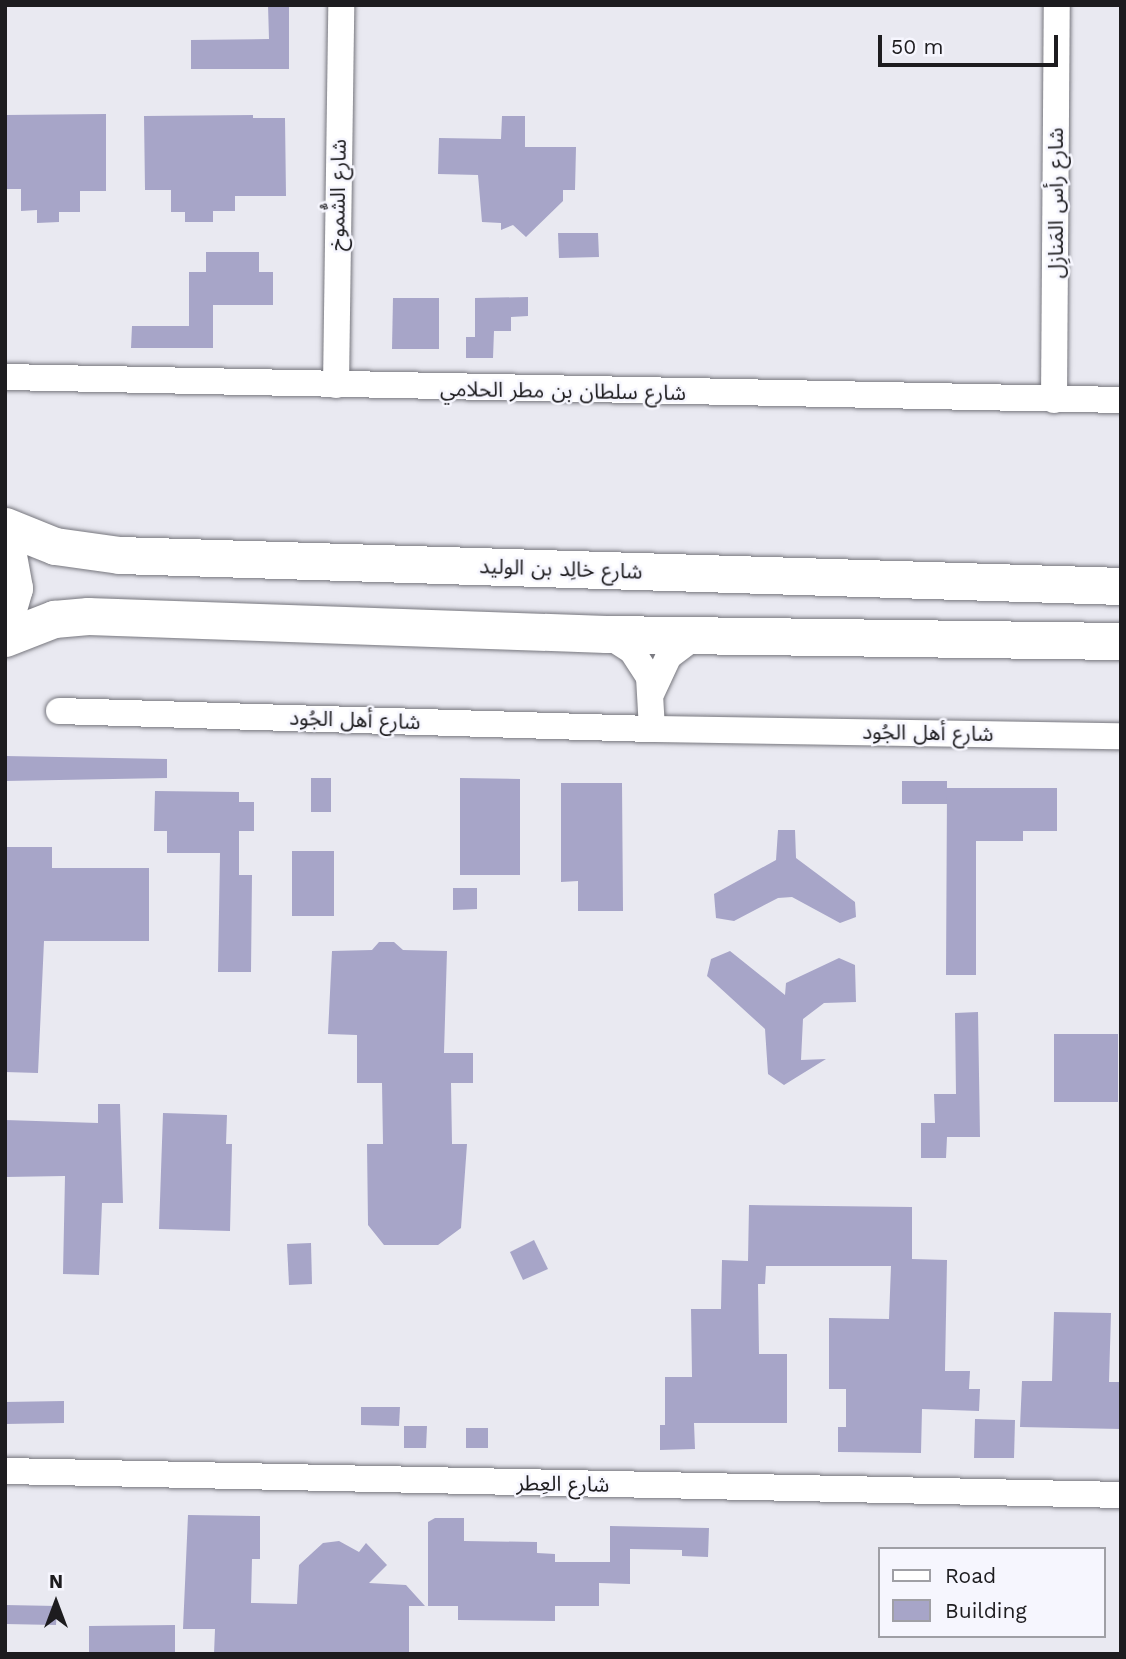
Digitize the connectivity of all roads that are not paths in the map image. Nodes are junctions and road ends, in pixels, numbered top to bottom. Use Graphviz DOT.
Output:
graph roads {
  1 [pos="341,5"];
  2 [pos="1057,5"];
  3 [pos="5,377"];
  4 [pos="336,385"];
  5 [pos="1054,400"];
  6 [pos="1121,400"];
  7 [pos="5,526"];
  8 [pos="5,538"];
  9 [pos="1121,586"];
  10 [pos="1121,597"];
  11 [pos="5,620"];
  12 [pos="700,633"];
  13 [pos="606,634"];
  14 [pos="5,638"];
  15 [pos="1061,641"];
  16 [pos="1121,641"];
  17 [pos="652,692"];
  18 [pos="59,711"];
  19 [pos="652,729"];
  20 [pos="1121,736"];
  21 [pos="5,1471"];
  22 [pos="1121,1495"];
  1 -- 4 [label="street, شارع الشُّموخ"];
  2 -- 5 [label="street, شارع رأس المَنازِل"];
  3 -- 4 [label="street, شارع سلطان بن مطر الحلامي"];
  4 -- 5 [label="street, شارع سلطان بن مطر الحلامي"];
  5 -- 6 [label="street, شارع سلطان بن مطر الحلامي"];
  7 -- 9 [label="street, شارع خالِد بن الوليد"];
  8 -- 11 [label="street"];
  10 -- 15 [label="street"];
  12 -- 13 [label="street"];
  12 -- 15 [label="street"];
  12 -- 17 [label="street"];
  13 -- 14 [label="street"];
  13 -- 17 [label="street"];
  15 -- 16 [label="street"];
  17 -- 19 [label="street"];
  18 -- 19 [label="street, شارع أهل الجُود"];
  19 -- 20 [label="street, شارع أهل الجُود"];
  21 -- 22 [label="street, شارع العِطر"];
}
